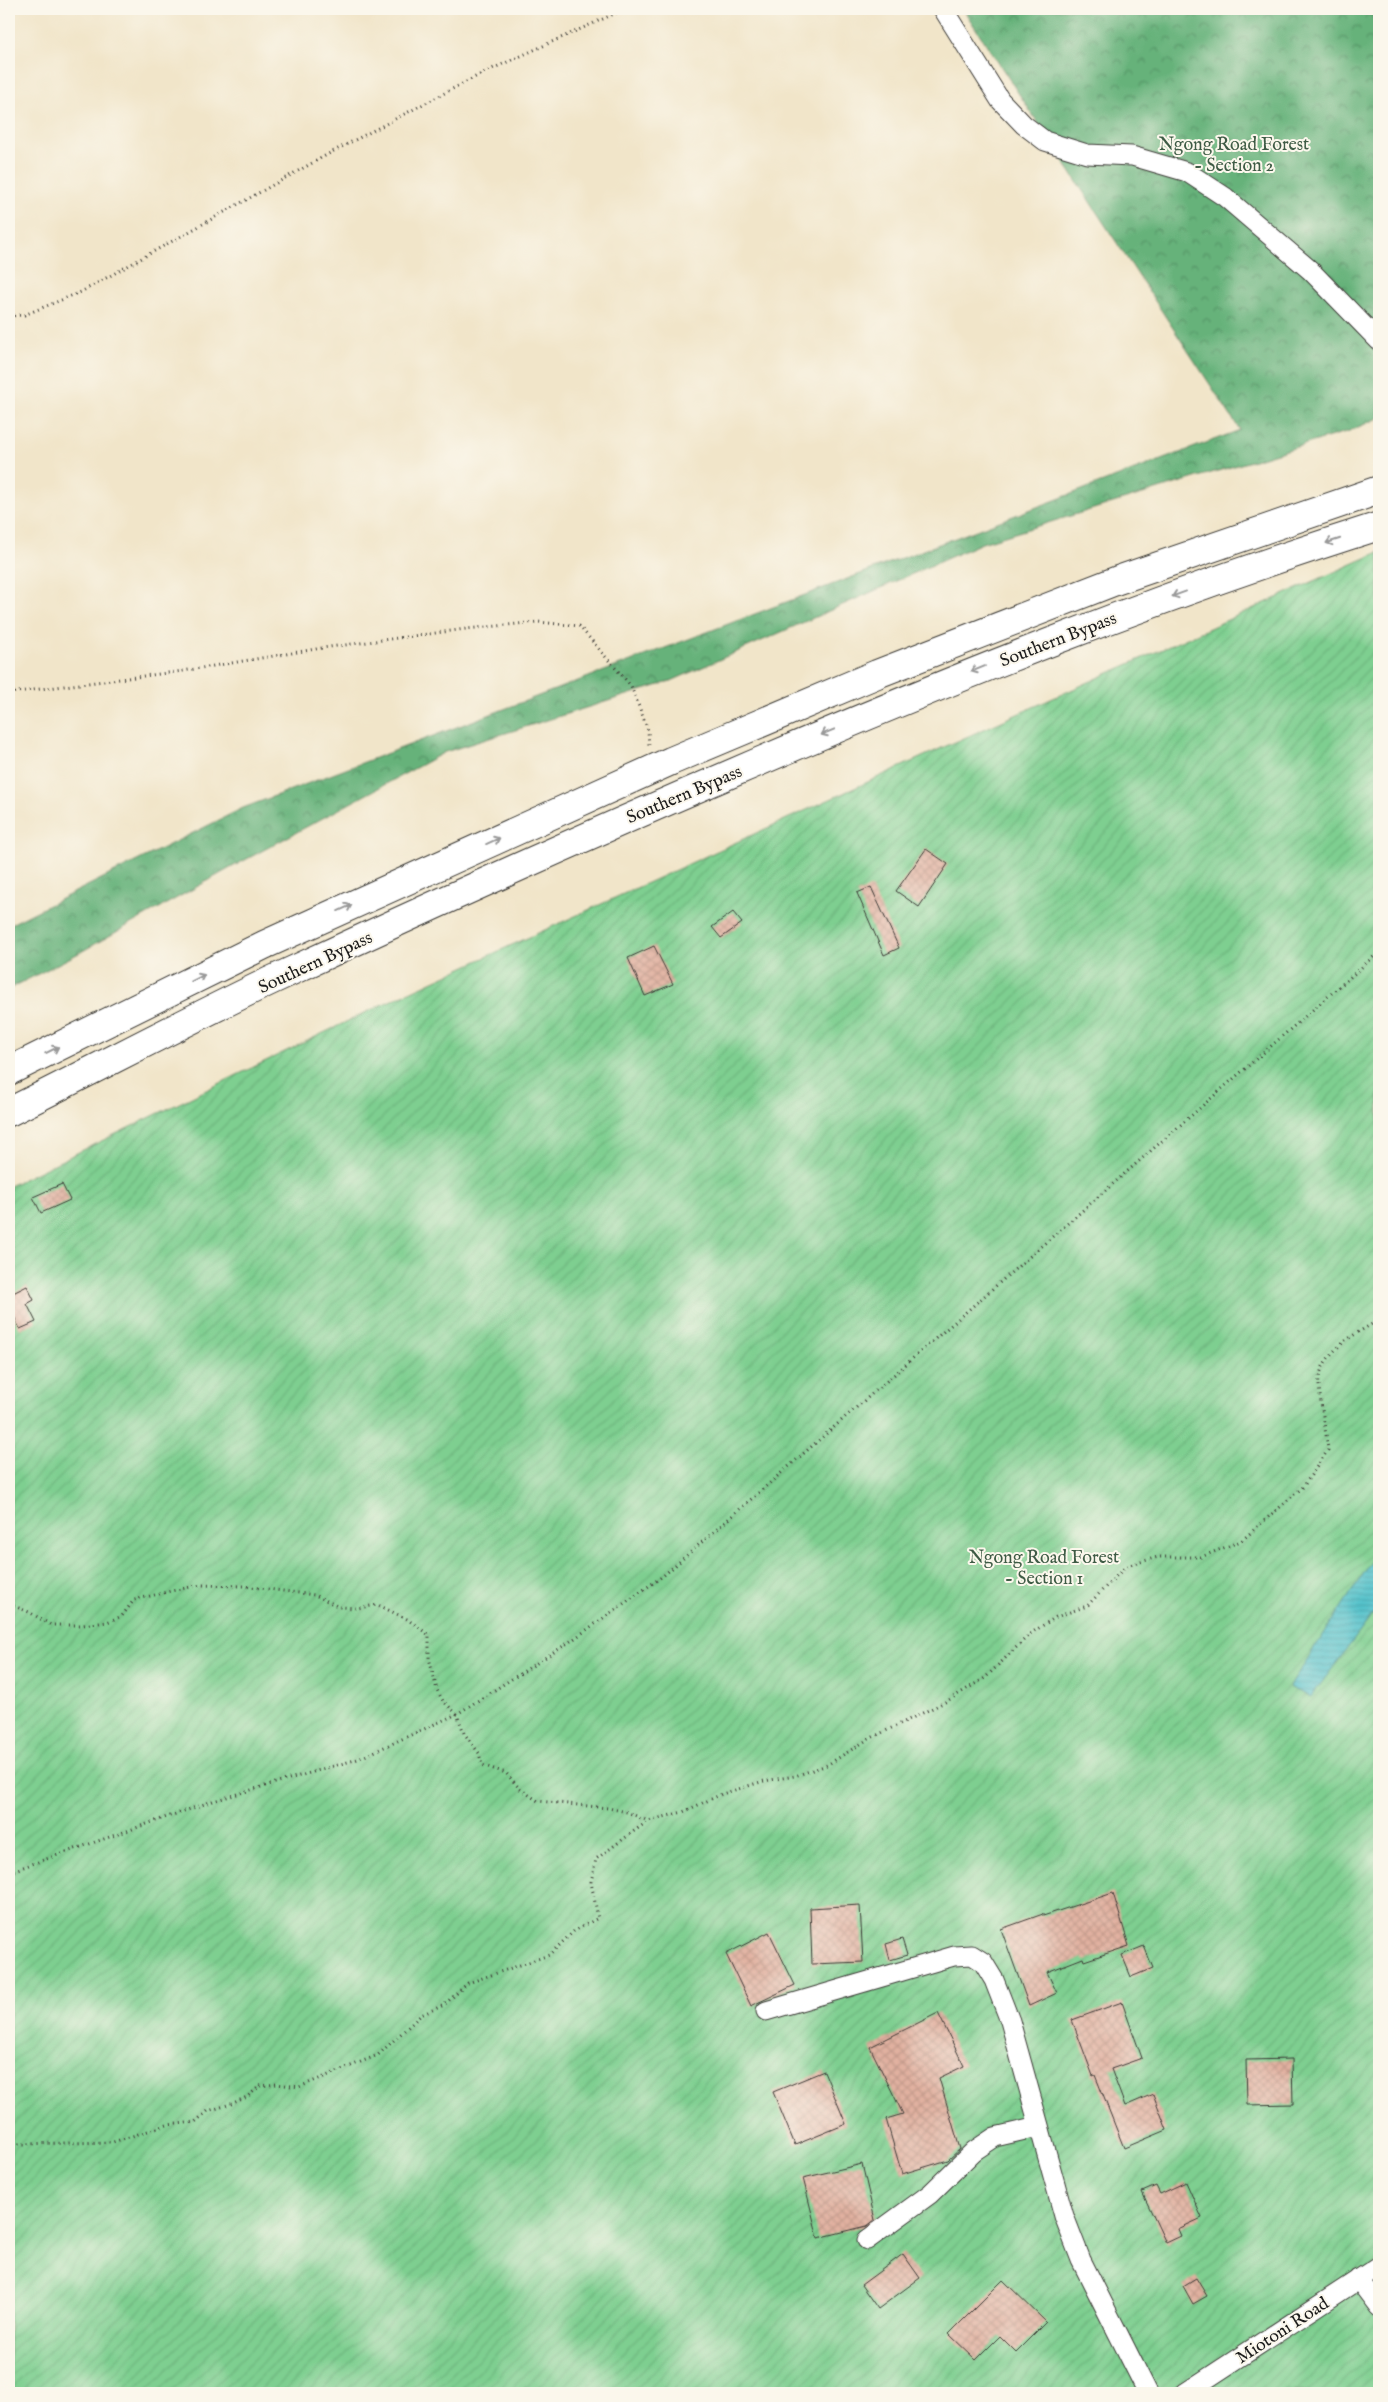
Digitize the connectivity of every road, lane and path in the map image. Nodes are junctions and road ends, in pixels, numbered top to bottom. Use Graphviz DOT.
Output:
graph roads {
  1 [pos="625,9"];
  2 [pos="943,9"];
  3 [pos="9,316"];
  4 [pos="1379,341"];
  5 [pos="1379,490"];
  6 [pos="1379,526"];
  7 [pos="9,693"];
  8 [pos="650,770"];
  9 [pos="1379,952"];
  10 [pos="9,1071"];
  11 [pos="9,1112"];
  12 [pos="1379,1320"];
  13 [pos="9,1604"];
  14 [pos="456,1714"];
  15 [pos="648,1821"];
  16 [pos="9,1872"];
  17 [pos="766,2011"];
  18 [pos="1038,2127"];
  19 [pos="9,2147"];
  20 [pos="867,2240"];
  21 [pos="1379,2266"];
  22 [pos="1358,2279"];
  23 [pos="1379,2307"];
  24 [pos="1148,2393"];
  25 [pos="1185,2393"];
  1 -- 3 [label="path"];
  2 -- 4 [label="street"];
  5 -- 8 [label="highway, Southern Bypass"];
  6 -- 11 [label="highway, Southern Bypass, one-way"];
  7 -- 8 [label="path"];
  10 -- 8 [label="highway, Southern Bypass, one-way"];
  9 -- 14 [label="path"];
  12 -- 15 [label="path"];
  13 -- 14 [label="path"];
  14 -- 15 [label="path"];
  14 -- 16 [label="path"];
  15 -- 19 [label="path"];
  17 -- 18 [label="street"];
  18 -- 20 [label="street"];
  18 -- 24 [label="street"];
  21 -- 22 [label="street, Miotoni Road"];
  22 -- 23 [label="street"];
  22 -- 25 [label="street, Miotoni Road"];
}
